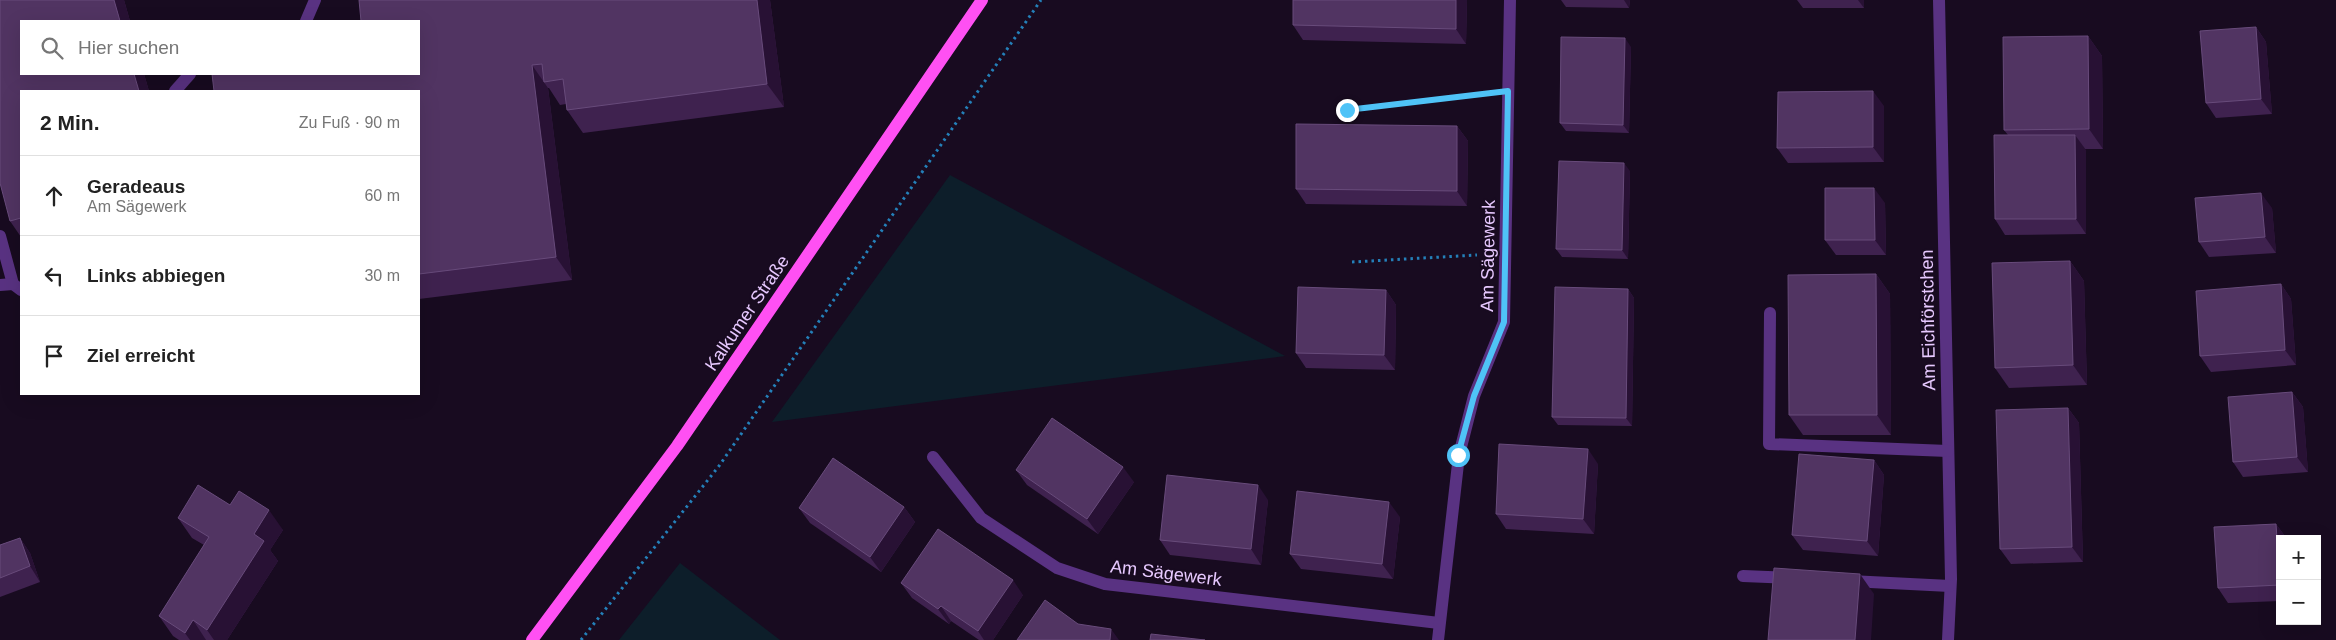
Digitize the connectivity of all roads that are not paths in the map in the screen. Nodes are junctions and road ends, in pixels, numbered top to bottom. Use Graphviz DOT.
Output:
graph roads {
  1 [pos="315,0"];
  2 [pos="982,0"];
  3 [pos="1510,0"];
  4 [pos="1939,0"];
  5 [pos="306,20"];
  6 [pos="189,75"];
  7 [pos="176,90"];
  8 [pos="0,236"];
  9 [pos="0,285"];
  10 [pos="17,287"];
  11 [pos="1770,313"];
  12 [pos="1948,451"];
  13 [pos="933,458"];
  14 [pos="1743,576"];
  15 [pos="1802,579"];
  16 [pos="1842,581"];
  17 [pos="1950,586"];
  18 [pos="1440,624"];
  19 [pos="532,640"];
  20 [pos="1438,640"];
  21 [pos="1948,640"];
  1 -- 5 [label="street"];
  2 -- 19 [label="main road, Kalkumer Straße"];
  3 -- 18 [label="street, Am Sägewerk"];
  4 -- 12 [label="street, Am Eichförstchen"];
  6 -- 7 [label="street"];
  8 -- 10 [label="street"];
  9 -- 10 [label="street"];
  11 -- 12 [label="street"];
  12 -- 17 [label="street, Am Eichförstchen"];
  13 -- 18 [label="street, Am Sägewerk"];
  14 -- 15 [label="street"];
  16 -- 17 [label="street"];
  17 -- 21 [label="street, Am Eichförstchen"];
  18 -- 20 [label="street, Am Sägewerk"];
}
